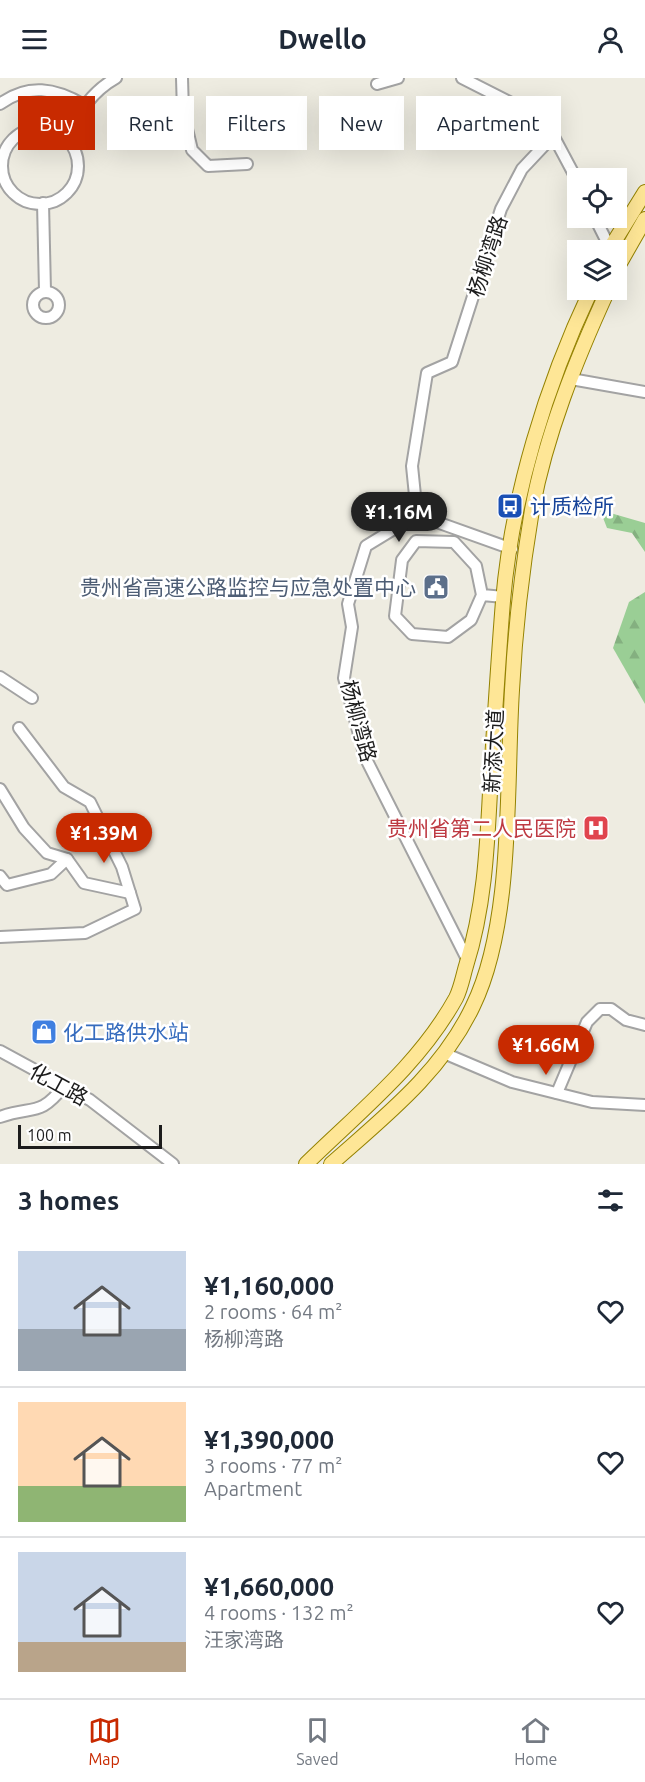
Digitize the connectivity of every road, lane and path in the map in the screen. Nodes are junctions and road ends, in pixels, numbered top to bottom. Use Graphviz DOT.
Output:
graph roads {
  1 [pos="116,78"];
  2 [pos="182,78"];
  3 [pos="398,78"];
  4 [pos="462,78"];
  5 [pos="377,84"];
  6 [pos="68,96"];
  7 [pos="93,96"];
  8 [pos="498,96"];
  9 [pos="0,104"];
  10 [pos="18,137"];
  11 [pos="73,150"];
  12 [pos="540,150"];
  13 [pos="561,150"];
  14 [pos="247,164"];
  15 [pos="570,168"];
  16 [pos="1,170"];
  17 [pos="645,192"];
  18 [pos="43,203"];
  19 [pos="645,219"];
  20 [pos="621,240"];
  21 [pos="625,240"];
  22 [pos="45,291"];
  23 [pos="586,300"];
  24 [pos="604,300"];
  25 [pos="571,379"];
  26 [pos="645,392"];
  27 [pos="417,514"];
  28 [pos="512,549"];
  29 [pos="482,595"];
  30 [pos="504,597"];
  31 [pos="0,677"];
  32 [pos="32,698"];
  33 [pos="19,728"];
  34 [pos="0,789"];
  35 [pos="66,859"];
  36 [pos="0,876"];
  37 [pos="130,893"];
  38 [pos="0,937"];
  39 [pos="468,961"];
  40 [pos="645,1025"];
  41 [pos="0,1051"];
  42 [pos="446,1054"];
  43 [pos="64,1086"];
  44 [pos="557,1093"];
  45 [pos="645,1105"];
  46 [pos="0,1117"];
  47 [pos="173,1164"];
  48 [pos="306,1164"];
  49 [pos="331,1164"];
  1 -- 7 [label="street"];
  2 -- 14 [label="street"];
  3 -- 5 [label="street"];
  4 -- 8 [label="street"];
  6 -- 9 [label="street"];
  10 -- 16 [label="street"];
  11 -- 18 [label="street"];
  12 -- 27 [label="street, 杨柳湾路"];
  13 -- 15 [label="street"];
  16 -- 18 [label="street"];
  17 -- 20 [label="main road"];
  18 -- 22 [label="street"];
  19 -- 21 [label="main road"];
  23 -- 28 [label="main road, 新添大道"];
  24 -- 25 [label="main road, 新添大道"];
  25 -- 26 [label="street"];
  25 -- 42 [label="main road, 新添大道"];
  27 -- 28 [label="street"];
  27 -- 39 [label="street, 杨柳湾路"];
  28 -- 30 [label="main road, 新添大道"];
  29 -- 29 [label="street"];
  29 -- 30 [label="street"];
  30 -- 39 [label="main road, 新添大道"];
  31 -- 32 [label="street"];
  33 -- 37 [label="street"];
  34 -- 35 [label="street"];
  35 -- 36 [label="street"];
  35 -- 37 [label="street"];
  37 -- 38 [label="street"];
  39 -- 48 [label="main road, 新添大道"];
  40 -- 44 [label="street"];
  41 -- 43 [label="street, 化工路"];
  42 -- 44 [label="street"];
  42 -- 49 [label="main road, 新添大道"];
  43 -- 46 [label="street"];
  43 -- 47 [label="street, 化工路"];
  44 -- 45 [label="street"];
}
